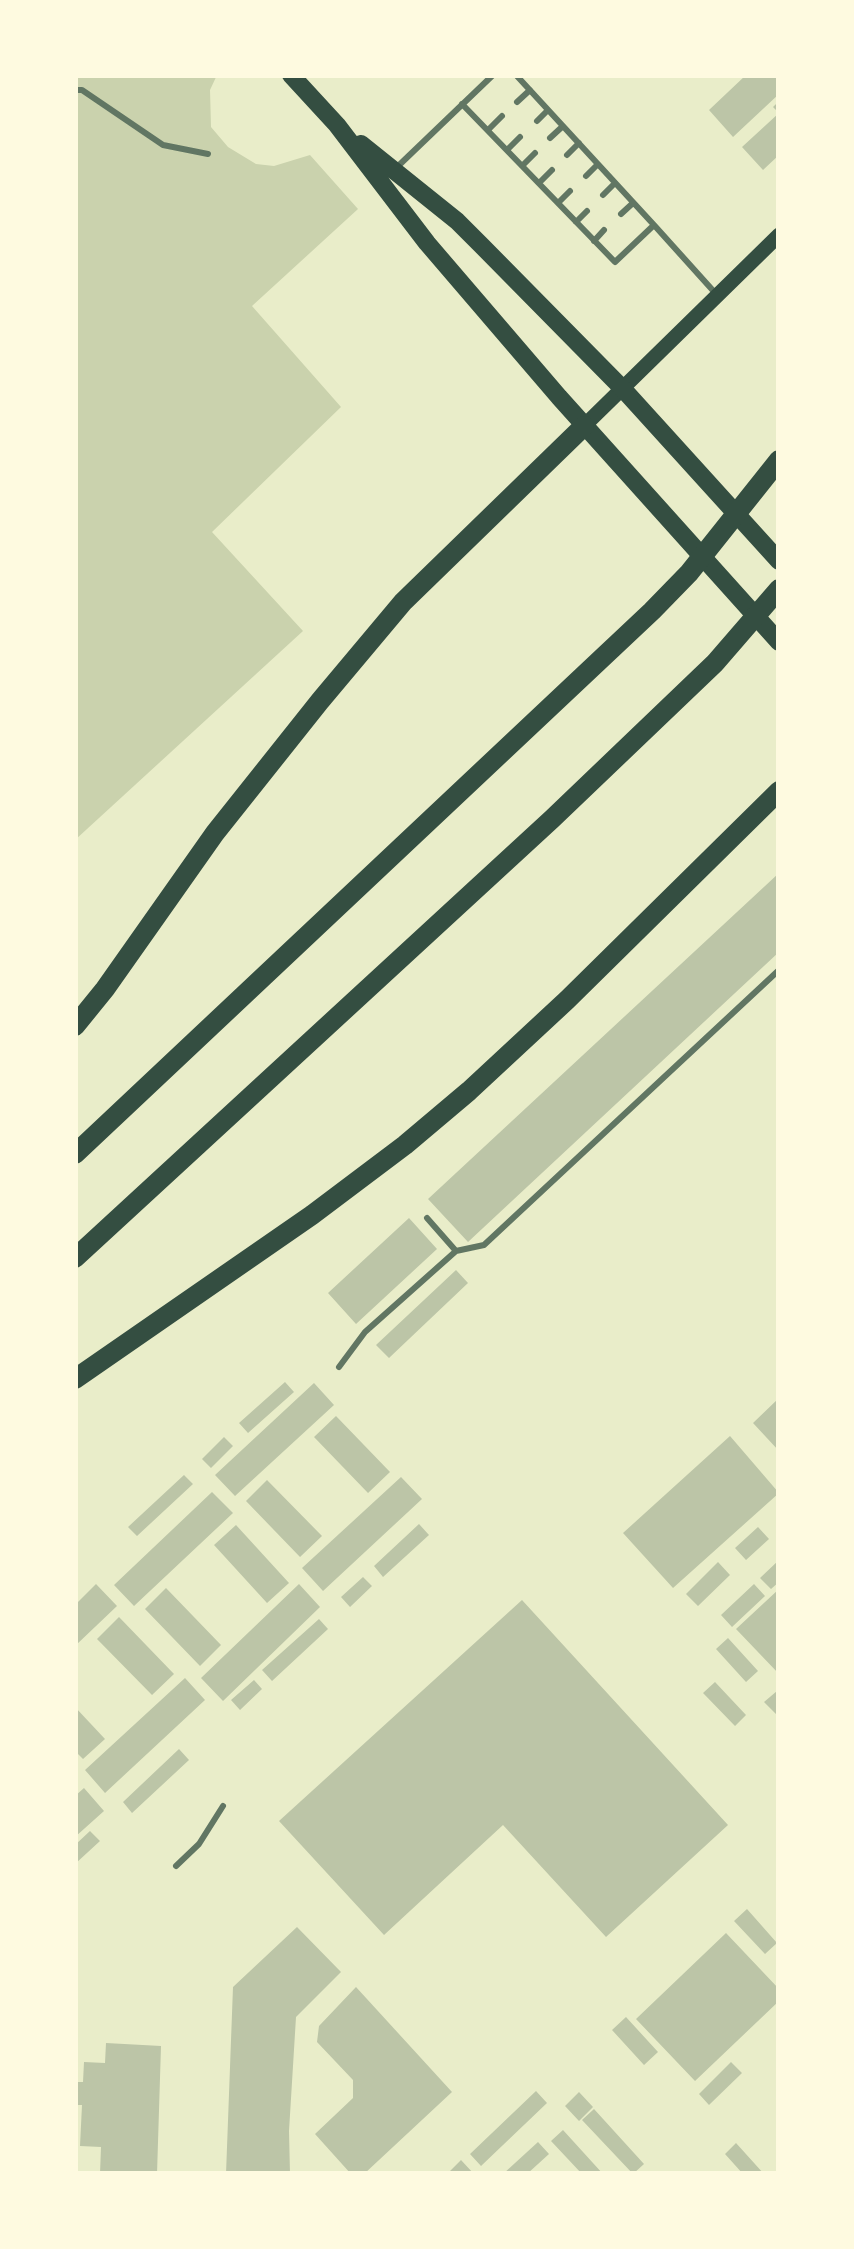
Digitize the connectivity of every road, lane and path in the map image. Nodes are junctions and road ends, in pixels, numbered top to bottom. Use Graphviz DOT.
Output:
graph roads {
  1 [pos="290,75"];
  2 [pos="493,75"];
  3 [pos="516,75"];
  4 [pos="75,90"];
  5 [pos="530,90"];
  6 [pos="517,102"];
  7 [pos="462,104"];
  8 [pos="548,110"];
  9 [pos="502,116"];
  10 [pos="536,122"];
  11 [pos="337,125"];
  12 [pos="562,126"];
  13 [pos="488,130"];
  14 [pos="520,137"];
  15 [pos="550,138"];
  16 [pos="579,143"];
  17 [pos="507,150"];
  18 [pos="535,153"];
  19 [pos="208,154"];
  20 [pos="567,155"];
  21 [pos="598,164"];
  22 [pos="522,166"];
  23 [pos="394,170"];
  24 [pos="552,170"];
  25 [pos="586,176"];
  26 [pos="539,183"];
  27 [pos="615,183"];
  28 [pos="570,191"];
  29 [pos="603,195"];
  30 [pos="558,202"];
  31 [pos="634,202"];
  32 [pos="587,211"];
  33 [pos="621,214"];
  34 [pos="576,222"];
  35 [pos="654,224"];
  36 [pos="604,230"];
  37 [pos="779,236"];
  38 [pos="594,241"];
  39 [pos="717,296"];
  40 [pos="623,389"];
  41 [pos="584,426"];
  42 [pos="773,467"];
  43 [pos="779,561"];
  44 [pos="779,589"];
  45 [pos="779,642"];
  46 [pos="779,791"];
  47 [pos="779,970"];
  48 [pos="75,1026"];
  49 [pos="75,1154"];
  50 [pos="427,1218"];
  51 [pos="456,1251"];
  52 [pos="75,1258"];
  53 [pos="339,1367"];
  54 [pos="75,1380"];
  55 [pos="223,1806"];
  56 [pos="176,1866"];
  1 -- 11 [label="main road"];
  2 -- 7 [label="lane"];
  3 -- 5 [label="lane"];
  4 -- 19 [label="lane"];
  5 -- 6 [label="lane"];
  5 -- 8 [label="lane"];
  7 -- 13 [label="lane"];
  7 -- 23 [label="lane"];
  8 -- 10 [label="lane"];
  8 -- 12 [label="lane"];
  9 -- 13 [label="lane"];
  11 -- 23 [label="main road"];
  11 -- 41 [label="main road"];
  12 -- 15 [label="lane"];
  12 -- 16 [label="lane"];
  13 -- 17 [label="lane"];
  14 -- 17 [label="lane"];
  16 -- 20 [label="lane"];
  16 -- 21 [label="lane"];
  17 -- 22 [label="lane"];
  18 -- 22 [label="lane"];
  21 -- 25 [label="lane"];
  21 -- 27 [label="lane"];
  22 -- 26 [label="lane"];
  23 -- 40 [label="main road"];
  24 -- 26 [label="lane"];
  26 -- 30 [label="lane"];
  27 -- 29 [label="lane"];
  27 -- 31 [label="lane"];
  28 -- 30 [label="lane"];
  30 -- 34 [label="lane"];
  31 -- 33 [label="lane"];
  31 -- 35 [label="lane"];
  32 -- 34 [label="lane"];
  34 -- 38 [label="lane"];
  35 -- 38 [label="lane"];
  35 -- 39 [label="lane"];
  36 -- 38 [label="lane"];
  37 -- 39 [label="main road"];
  39 -- 40 [label="main road"];
  40 -- 41 [label="main road"];
  40 -- 43 [label="main road"];
  41 -- 45 [label="main road"];
  41 -- 48 [label="highway"];
  42 -- 49 [label="highway"];
  44 -- 52 [label="highway"];
  46 -- 54 [label="highway"];
  47 -- 51 [label="lane"];
  50 -- 51 [label="lane"];
  51 -- 53 [label="lane"];
  55 -- 56 [label="lane"];
}
